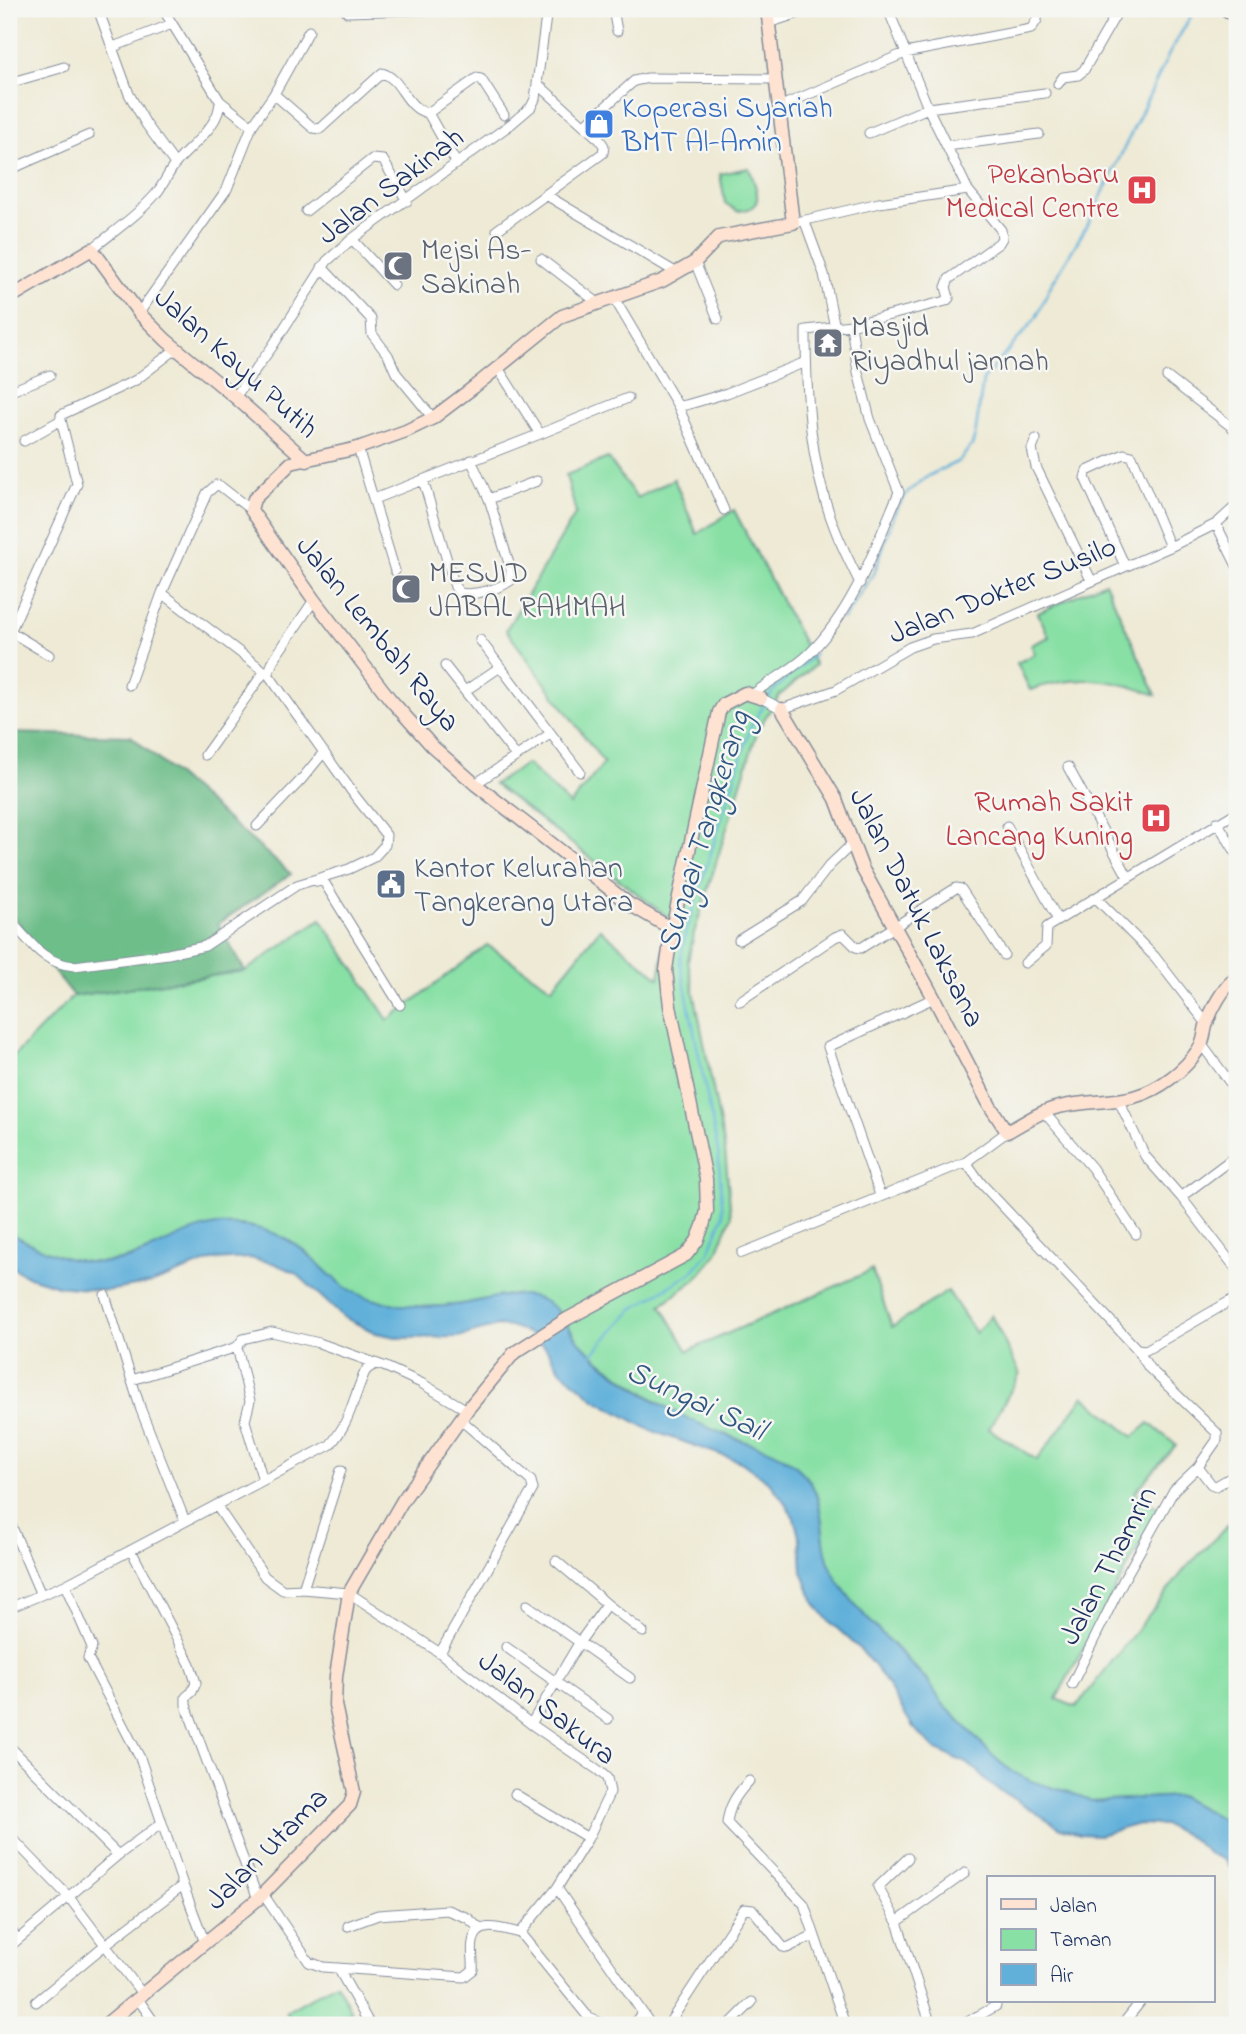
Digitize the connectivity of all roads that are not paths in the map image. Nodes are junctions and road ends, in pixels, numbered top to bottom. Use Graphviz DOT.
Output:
graph roads {
  1 [pos="97,9"];
  2 [pos="163,9"];
  3 [pos="448,9"];
  4 [pos="547,9"];
  5 [pos="613,9"];
  6 [pos="767,9"];
  7 [pos="812,9"];
  8 [pos="888,9"];
  9 [pos="1038,9"];
  10 [pos="1119,9"];
  11 [pos="1225,9"];
  12 [pos="410,10"];
  13 [pos="347,12"];
  14 [pos="1237,16"];
  15 [pos="768,23"];
  16 [pos="172,24"];
  17 [pos="617,31"];
  18 [pos="309,32"];
  19 [pos="113,47"];
  20 [pos="905,53"];
  21 [pos="64,67"];
  22 [pos="776,79"];
  23 [pos="9,83"];
  24 [pos="538,84"];
  25 [pos="1058,84"];
  26 [pos="1045,93"];
  27 [pos="274,94"];
  28 [pos="220,101"];
  29 [pos="779,107"];
  30 [pos="928,108"];
  31 [pos="428,113"];
  32 [pos="504,115"];
  33 [pos="585,125"];
  34 [pos="252,126"];
  35 [pos="869,134"];
  36 [pos="1039,134"];
  37 [pos="89,135"];
  38 [pos="947,146"];
  39 [pos="175,164"];
  40 [pos="457,164"];
  41 [pos="9,170"];
  42 [pos="968,190"];
  43 [pos="546,195"];
  44 [pos="407,201"];
  45 [pos="306,211"];
  46 [pos="799,222"];
  47 [pos="497,230"];
  48 [pos="352,239"];
  49 [pos="92,249"];
  50 [pos="541,258"];
  51 [pos="695,262"];
  52 [pos="322,267"];
  53 [pos="677,273"];
  54 [pos="394,285"];
  55 [pos="9,298"];
  56 [pos="614,298"];
  57 [pos="598,303"];
  58 [pos="139,313"];
  59 [pos="718,319"];
  60 [pos="851,325"];
  61 [pos="835,328"];
  62 [pos="176,349"];
  63 [pos="806,362"];
  64 [pos="498,368"];
  65 [pos="50,375"];
  66 [pos="1167,377"];
  67 [pos="9,392"];
  68 [pos="235,397"];
  69 [pos="628,398"];
  70 [pos="678,406"];
  71 [pos="433,418"];
  72 [pos="61,420"];
  73 [pos="1237,431"];
  74 [pos="540,434"];
  75 [pos="1036,439"];
  76 [pos="24,441"];
  77 [pos="358,447"];
  78 [pos="471,460"];
  79 [pos="307,461"];
  80 [pos="423,480"];
  81 [pos="537,481"];
  82 [pos="374,499"];
  83 [pos="489,499"];
  84 [pos="1237,505"];
  85 [pos="251,510"];
  86 [pos="724,510"];
  87 [pos="1216,524"];
  88 [pos="1170,547"];
  89 [pos="1125,566"];
  90 [pos="1237,566"];
  91 [pos="395,571"];
  92 [pos="1091,580"];
  93 [pos="860,583"];
  94 [pos="162,593"];
  95 [pos="314,600"];
  96 [pos="9,631"];
  97 [pos="480,640"];
  98 [pos="49,654"];
  99 [pos="445,666"];
  100 [pos="500,667"];
  101 [pos="266,672"];
  102 [pos="129,685"];
  103 [pos="465,691"];
  104 [pos="757,696"];
  105 [pos="780,709"];
  106 [pos="550,734"];
  107 [pos="324,752"];
  108 [pos="205,755"];
  109 [pos="516,756"];
  110 [pos="1068,767"];
  111 [pos="579,772"];
  112 [pos="475,784"];
  113 [pos="1237,812"];
  114 [pos="1217,822"];
  115 [pos="257,826"];
  116 [pos="1007,826"];
  117 [pos="852,844"];
  118 [pos="1237,854"];
  119 [pos="1128,877"];
  120 [pos="312,880"];
  121 [pos="1096,898"];
  122 [pos="9,920"];
  123 [pos="1058,920"];
  124 [pos="894,928"];
  125 [pos="672,929"];
  126 [pos="739,940"];
  127 [pos="1004,955"];
  128 [pos="1025,963"];
  129 [pos="1237,977"];
  130 [pos="934,998"];
  131 [pos="740,1001"];
  132 [pos="400,1004"];
  133 [pos="1207,1024"];
  134 [pos="1202,1045"];
  135 [pos="1237,1092"];
  136 [pos="1119,1101"];
  137 [pos="1043,1111"];
  138 [pos="1007,1132"];
  139 [pos="1237,1155"];
  140 [pos="966,1162"];
  141 [pos="880,1195"];
  142 [pos="1181,1197"];
  143 [pos="1136,1234"];
  144 [pos="742,1253"];
  145 [pos="1237,1270"];
  146 [pos="105,1295"];
  147 [pos="1237,1297"];
  148 [pos="237,1347"];
  149 [pos="1137,1349"];
  150 [pos="377,1364"];
  151 [pos="132,1381"];
  152 [pos="464,1414"];
  153 [pos="1198,1467"];
  154 [pos="341,1470"];
  155 [pos="1237,1474"];
  156 [pos="263,1480"];
  157 [pos="216,1505"];
  158 [pos="9,1520"];
  159 [pos="185,1521"];
  160 [pos="131,1550"];
  161 [pos="556,1561"];
  162 [pos="65,1585"];
  163 [pos="303,1589"];
  164 [pos="349,1593"];
  165 [pos="41,1595"];
  166 [pos="607,1604"];
  167 [pos="527,1605"];
  168 [pos="9,1608"];
  169 [pos="643,1632"];
  170 [pos="579,1643"];
  171 [pos="506,1647"];
  172 [pos="440,1653"];
  173 [pos="630,1678"];
  174 [pos="557,1681"];
  175 [pos="1072,1684"];
  176 [pos="608,1719"];
  177 [pos="531,1724"];
  178 [pos="9,1746"];
  179 [pos="749,1782"];
  180 [pos="515,1794"];
  181 [pos="162,1823"];
  182 [pos="9,1835"];
  183 [pos="588,1838"];
  184 [pos="118,1855"];
  185 [pos="908,1858"];
  186 [pos="965,1873"];
  187 [pos="183,1885"];
  188 [pos="557,1888"];
  189 [pos="68,1896"];
  190 [pos="260,1897"];
  191 [pos="897,1922"];
  192 [pos="348,1926"];
  193 [pos="9,1928"];
  194 [pos="480,1929"];
  195 [pos="520,1933"];
  196 [pos="814,1935"];
  197 [pos="18,1938"];
  198 [pos="205,1943"];
  199 [pos="105,1945"];
  200 [pos="9,1947"];
  201 [pos="338,1968"];
  202 [pos="141,1997"];
  203 [pos="36,2002"];
  204 [pos="752,2002"];
  205 [pos="1140,2002"];
  206 [pos="996,2006"];
  207 [pos="642,2012"];
  208 [pos="105,2025"];
  209 [pos="156,2025"];
  210 [pos="370,2025"];
  211 [pos="601,2025"];
  212 [pos="634,2025"];
  213 [pos="651,2025"];
  214 [pos="668,2025"];
  215 [pos="729,2025"];
  216 [pos="845,2025"];
  217 [pos="931,2025"];
  218 [pos="962,2025"];
  219 [pos="1122,2025"];
  1 -- 19 [label="street"];
  2 -- 16 [label="street"];
  3 -- 12 [label="street"];
  4 -- 24 [label="street, Jalan Sakinah"];
  5 -- 17 [label="street"];
  6 -- 15 [label="street"];
  7 -- 15 [label="street"];
  8 -- 20 [label="street"];
  9 -- 20 [label="street"];
  10 -- 25 [label="street"];
  11 -- 14 [label="street"];
  12 -- 13 [label="street"];
  15 -- 22 [label="street"];
  16 -- 19 [label="street"];
  16 -- 28 [label="street"];
  18 -- 27 [label="street"];
  19 -- 39 [label="street"];
  20 -- 29 [label="street"];
  20 -- 30 [label="street"];
  21 -- 23 [label="street"];
  22 -- 29 [label="street"];
  22 -- 33 [label="street"];
  24 -- 33 [label="street"];
  24 -- 40 [label="street, Jalan Sakinah"];
  26 -- 30 [label="street"];
  27 -- 31 [label="street"];
  27 -- 34 [label="street"];
  28 -- 34 [label="street"];
  28 -- 39 [label="street"];
  29 -- 46 [label="street"];
  30 -- 35 [label="street"];
  30 -- 38 [label="street"];
  31 -- 32 [label="street"];
  31 -- 40 [label="street"];
  33 -- 43 [label="street"];
  34 -- 58 [label="street"];
  36 -- 38 [label="street"];
  37 -- 41 [label="street"];
  38 -- 42 [label="street"];
  39 -- 49 [label="street"];
  40 -- 44 [label="street, Jalan Sakinah"];
  42 -- 46 [label="street, Jalan Kayu Putih"];
  42 -- 60 [label="street"];
  43 -- 47 [label="street"];
  43 -- 53 [label="street"];
  44 -- 45 [label="street"];
  44 -- 48 [label="street, Jalan Sakinah"];
  46 -- 51 [label="street, Jalan Kayu Putih"];
  46 -- 61 [label="street"];
  48 -- 52 [label="street, Jalan Sakinah"];
  48 -- 54 [label="street"];
  49 -- 55 [label="street"];
  49 -- 58 [label="street, Jalan Kayu Putih"];
  50 -- 57 [label="street"];
  51 -- 53 [label="street, Jalan Kayu Putih"];
  51 -- 59 [label="street"];
  52 -- 68 [label="street, Jalan Sakinah"];
  52 -- 71 [label="street"];
  53 -- 56 [label="street, Jalan Kayu Putih"];
  56 -- 57 [label="street, Jalan Kayu Putih"];
  56 -- 70 [label="street"];
  57 -- 64 [label="street, Jalan Kayu Putih"];
  58 -- 62 [label="street, Jalan Kayu Putih"];
  60 -- 61 [label="street"];
  60 -- 93 [label="street"];
  61 -- 63 [label="street"];
  62 -- 68 [label="street, Jalan Kayu Putih"];
  62 -- 72 [label="street"];
  63 -- 70 [label="street"];
  63 -- 93 [label="street"];
  64 -- 71 [label="street, Jalan Kayu Putih"];
  64 -- 74 [label="street"];
  65 -- 67 [label="street"];
  66 -- 73 [label="street"];
  68 -- 79 [label="street, Jalan Kayu Putih"];
  69 -- 74 [label="street"];
  70 -- 86 [label="street"];
  71 -- 77 [label="street, Jalan Kayu Putih"];
  72 -- 76 [label="street"];
  72 -- 96 [label="street"];
  74 -- 78 [label="street"];
  75 -- 92 [label="street"];
  77 -- 79 [label="street, Jalan Kayu Putih"];
  77 -- 82 [label="street"];
  78 -- 80 [label="street"];
  78 -- 83 [label="street"];
  79 -- 85 [label="street"];
  80 -- 82 [label="street"];
  80 -- 83 [label="street"];
  81 -- 83 [label="street"];
  82 -- 91 [label="street"];
  84 -- 87 [label="street, Jalan Dokter Susilo"];
  85 -- 94 [label="street"];
  85 -- 95 [label="street, Jalan Lembah Raya"];
  87 -- 88 [label="street, Jalan Dokter Susilo"];
  87 -- 90 [label="street"];
  88 -- 89 [label="street, Jalan Dokter Susilo"];
  88 -- 89 [label="street"];
  89 -- 92 [label="street, Jalan Dokter Susilo"];
  92 -- 105 [label="street, Jalan Dokter Susilo"];
  93 -- 104 [label="street"];
  94 -- 101 [label="street"];
  94 -- 102 [label="street"];
  95 -- 101 [label="street"];
  95 -- 112 [label="street, Jalan Lembah Raya"];
  96 -- 98 [label="street"];
  97 -- 100 [label="street"];
  99 -- 103 [label="street"];
  100 -- 103 [label="street"];
  100 -- 106 [label="street"];
  101 -- 107 [label="street"];
  101 -- 108 [label="street"];
  103 -- 109 [label="street"];
  104 -- 105 [label="street"];
  104 -- 125 [label="street"];
  105 -- 117 [label="street, Jalan Datuk Laksana"];
  106 -- 109 [label="street"];
  106 -- 111 [label="street"];
  107 -- 115 [label="street"];
  107 -- 120 [label="street"];
  109 -- 112 [label="street"];
  110 -- 119 [label="street"];
  112 -- 125 [label="street, Jalan Lembah Raya"];
  113 -- 114 [label="street"];
  114 -- 118 [label="street"];
  114 -- 119 [label="street"];
  116 -- 123 [label="street"];
  117 -- 124 [label="street, Jalan Datuk Laksana"];
  117 -- 126 [label="street"];
  119 -- 121 [label="street"];
  120 -- 122 [label="street"];
  120 -- 132 [label="street"];
  121 -- 123 [label="street"];
  121 -- 133 [label="street"];
  123 -- 128 [label="street"];
  124 -- 127 [label="street"];
  124 -- 130 [label="street, Jalan Datuk Laksana"];
  124 -- 131 [label="street"];
  125 -- 152 [label="street, Jalan Utama"];
  129 -- 133 [label="street"];
  130 -- 138 [label="street, Jalan Datuk Laksana"];
  130 -- 141 [label="street"];
  133 -- 134 [label="street"];
  134 -- 135 [label="street"];
  134 -- 136 [label="street"];
  136 -- 137 [label="street"];
  136 -- 142 [label="street"];
  137 -- 138 [label="street"];
  137 -- 143 [label="street"];
  138 -- 140 [label="street"];
  139 -- 142 [label="street"];
  140 -- 141 [label="street"];
  140 -- 149 [label="street, Jalan Thamrin"];
  141 -- 144 [label="street"];
  142 -- 145 [label="street"];
  146 -- 151 [label="street"];
  147 -- 149 [label="street"];
  148 -- 150 [label="street"];
  148 -- 151 [label="street"];
  148 -- 156 [label="street"];
  149 -- 153 [label="street, Jalan Thamrin"];
  150 -- 152 [label="street"];
  150 -- 156 [label="street"];
  151 -- 159 [label="street"];
  152 -- 164 [label="street, Jalan Utama"];
  152 -- 172 [label="street"];
  153 -- 155 [label="street"];
  153 -- 175 [label="street, Jalan Thamrin"];
  154 -- 163 [label="street"];
  156 -- 157 [label="street"];
  157 -- 159 [label="street"];
  157 -- 163 [label="street"];
  158 -- 165 [label="street"];
  159 -- 160 [label="street"];
  160 -- 162 [label="street"];
  160 -- 190 [label="street"];
  161 -- 166 [label="street"];
  162 -- 165 [label="street"];
  162 -- 181 [label="street"];
  163 -- 164 [label="street"];
  164 -- 172 [label="street, Jalan Sakura"];
  164 -- 190 [label="street, Jalan Utama"];
  165 -- 168 [label="street"];
  166 -- 169 [label="street"];
  166 -- 170 [label="street"];
  167 -- 170 [label="street"];
  170 -- 173 [label="street"];
  170 -- 174 [label="street"];
  171 -- 174 [label="street"];
  172 -- 177 [label="street, Jalan Sakura"];
  174 -- 176 [label="street"];
  174 -- 177 [label="street"];
  177 -- 183 [label="street, Jalan Sakura"];
  178 -- 184 [label="street"];
  179 -- 196 [label="street"];
  180 -- 183 [label="street"];
  181 -- 184 [label="street"];
  181 -- 187 [label="street"];
  182 -- 189 [label="street"];
  183 -- 188 [label="street, Jalan Sakura"];
  184 -- 189 [label="street"];
  185 -- 191 [label="street"];
  186 -- 191 [label="street"];
  187 -- 198 [label="street"];
  187 -- 199 [label="street"];
  188 -- 195 [label="street, Jalan Sakura"];
  188 -- 207 [label="street"];
  189 -- 197 [label="street"];
  189 -- 199 [label="street"];
  190 -- 198 [label="street, Jalan Utama"];
  190 -- 201 [label="street"];
  191 -- 217 [label="street"];
  192 -- 194 [label="street"];
  193 -- 197 [label="street"];
  194 -- 195 [label="street"];
  194 -- 201 [label="street"];
  195 -- 211 [label="street"];
  196 -- 214 [label="street"];
  196 -- 216 [label="street"];
  197 -- 200 [label="street"];
  198 -- 202 [label="street, Jalan Utama"];
  199 -- 202 [label="street"];
  199 -- 203 [label="street"];
  201 -- 210 [label="street"];
  202 -- 208 [label="street, Jalan Utama"];
  202 -- 209 [label="street"];
  204 -- 215 [label="street"];
  205 -- 219 [label="street"];
  206 -- 218 [label="street"];
  207 -- 212 [label="street"];
  207 -- 213 [label="street"];
}
